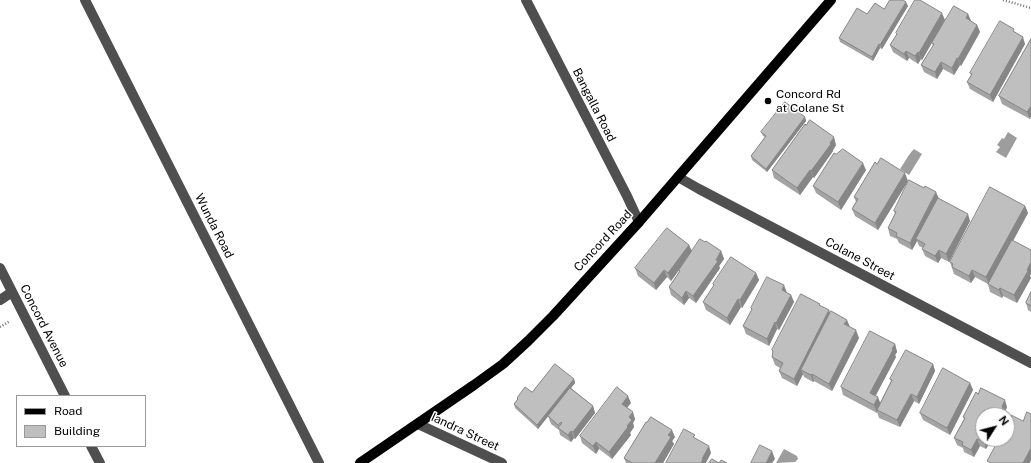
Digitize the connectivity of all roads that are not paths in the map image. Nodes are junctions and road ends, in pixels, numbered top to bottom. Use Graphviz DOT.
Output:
graph roads {
  1 [pos="85,0"];
  2 [pos="526,0"];
  3 [pos="831,0"];
  4 [pos="678,177"];
  5 [pos="639,222"];
  6 [pos="0,268"];
  7 [pos="12,292"];
  8 [pos="0,300"];
  9 [pos="1031,363"];
  10 [pos="64,395"];
  11 [pos="418,424"];
  12 [pos="92,447"];
  13 [pos="100,463"];
  14 [pos="319,463"];
  15 [pos="360,463"];
  16 [pos="502,463"];
  1 -- 14 [label="street, Wunda Road"];
  2 -- 5 [label="street, Bangalla Road"];
  3 -- 4 [label="main road, Concord Road"];
  4 -- 5 [label="main road, Concord Road"];
  4 -- 9 [label="street, Colane Street"];
  5 -- 11 [label="main road, Concord Road"];
  6 -- 7 [label="street, Concord Avenue"];
  7 -- 8 [label="street"];
  7 -- 10 [label="street, Concord Avenue"];
  11 -- 15 [label="main road, Concord Road"];
  11 -- 16 [label="street, Iandra Street"];
  12 -- 13 [label="street"];
}
